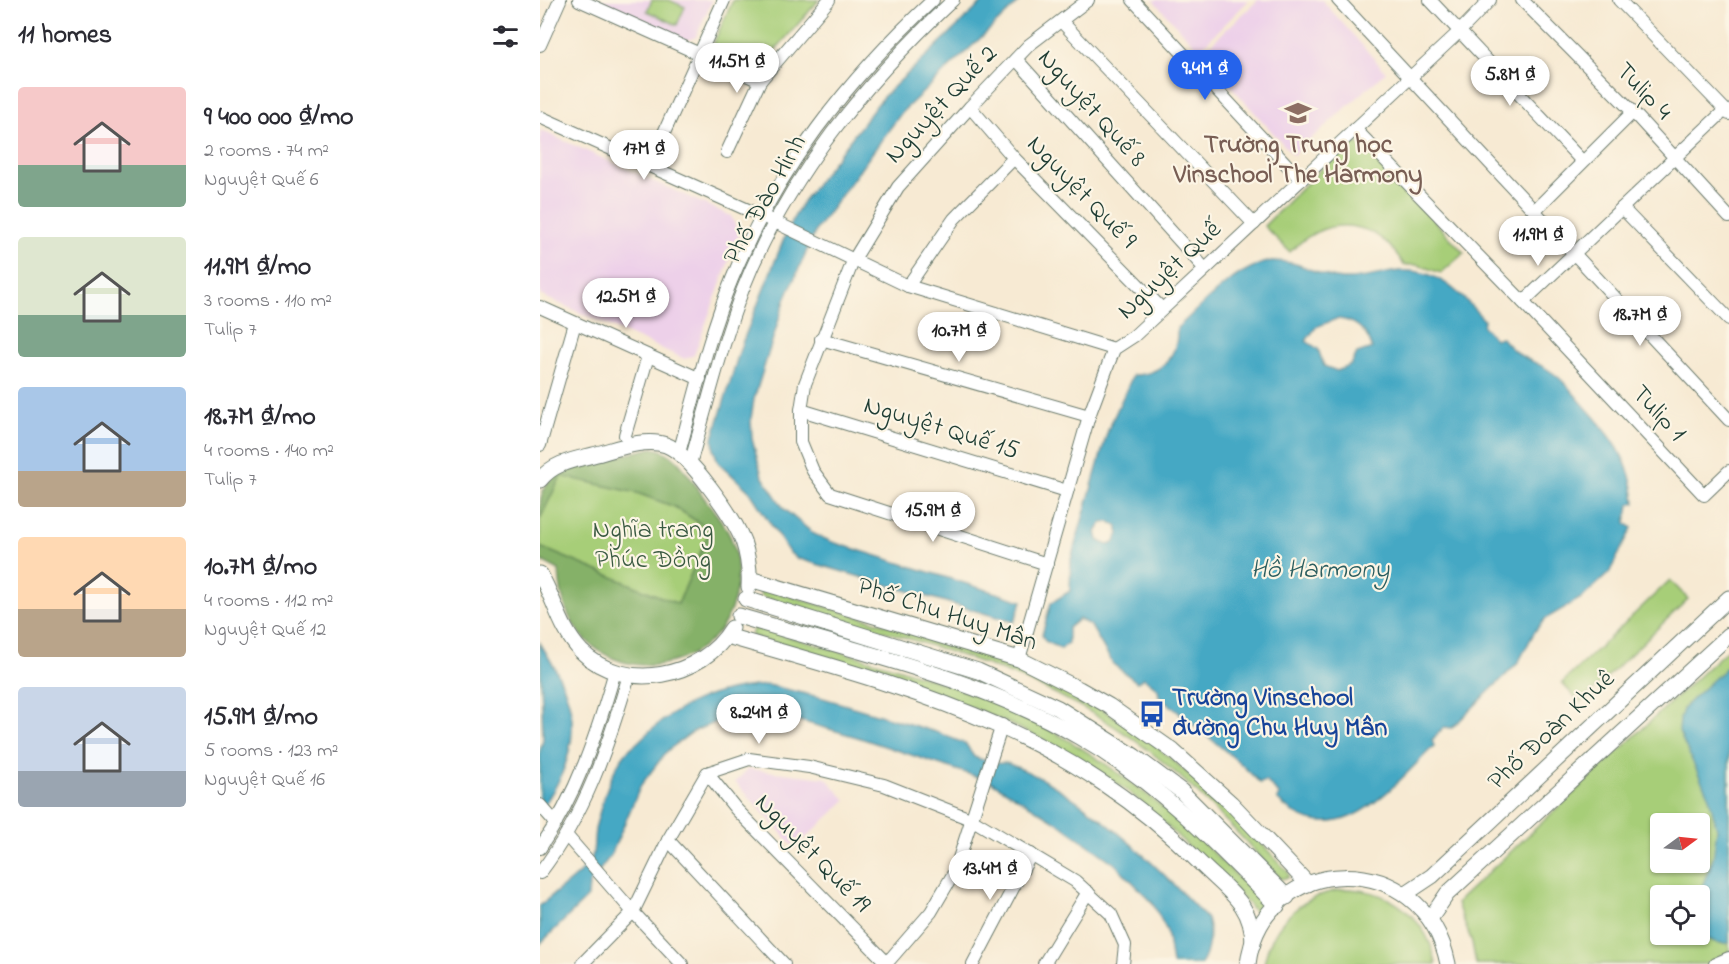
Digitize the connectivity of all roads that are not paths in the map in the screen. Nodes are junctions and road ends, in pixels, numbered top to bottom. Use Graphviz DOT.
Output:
graph roads {
  1 [pos="560,0"];
  2 [pos="579,0"];
  3 [pos="724,0"];
  4 [pos="829,0"];
  5 [pos="933,0"];
  6 [pos="953,0"];
  7 [pos="1088,0"];
  8 [pos="1133,0"];
  9 [pos="1338,0"];
  10 [pos="1430,0"];
  11 [pos="1490,0"];
  12 [pos="1522,0"];
  13 [pos="1619,0"];
  14 [pos="1062,22"];
  15 [pos="1460,31"];
  16 [pos="540,45"];
  17 [pos="700,54"];
  18 [pos="1016,59"];
  19 [pos="1410,78"];
  20 [pos="760,81"];
  21 [pos="969,107"];
  22 [pos="1633,112"];
  23 [pos="1727,112"];
  24 [pos="540,117"];
  25 [pos="1355,129"];
  26 [pos="727,152"];
  27 [pos="1014,158"];
  28 [pos="1675,158"];
  29 [pos="1582,162"];
  30 [pos="649,166"];
  31 [pos="1301,180"];
  32 [pos="1622,208"];
  33 [pos="1534,211"];
  34 [pos="761,217"];
  35 [pos="1729,217"];
  36 [pos="779,224"];
  37 [pos="1254,224"];
  38 [pos="1574,254"];
  39 [pos="853,261"];
  40 [pos="1205,269"];
  41 [pos="908,286"];
  42 [pos="1523,302"];
  43 [pos="540,307"];
  44 [pos="1162,309"];
  45 [pos="1729,319"];
  46 [pos="575,323"];
  47 [pos="821,339"];
  48 [pos="1114,349"];
  49 [pos="648,356"];
  50 [pos="700,379"];
  51 [pos="801,410"];
  52 [pos="1089,416"];
  53 [pos="1729,420"];
  54 [pos="625,435"];
  55 [pos="540,445"];
  56 [pos="679,453"];
  57 [pos="690,464"];
  58 [pos="1729,471"];
  59 [pos="540,480"];
  60 [pos="1067,490"];
  61 [pos="1047,564"];
  62 [pos="540,574"];
  63 [pos="750,579"];
  64 [pos="1729,598"];
  65 [pos="746,599"];
  66 [pos="739,616"];
  67 [pos="1729,635"];
  68 [pos="728,636"];
  69 [pos="1019,659"];
  70 [pos="622,673"];
  71 [pos="1002,725"];
  72 [pos="707,773"];
  73 [pos="576,786"];
  74 [pos="589,794"];
  75 [pos="541,807"];
  76 [pos="973,820"];
  77 [pos="556,823"];
  78 [pos="566,835"];
  79 [pos="668,840"];
  80 [pos="540,848"];
  81 [pos="1031,854"];
  82 [pos="542,865"];
  83 [pos="1308,884"];
  84 [pos="1088,892"];
  85 [pos="1404,894"];
  86 [pos="1282,902"];
  87 [pos="633,912"];
  88 [pos="1430,918"];
  89 [pos="1253,944"];
  90 [pos="1729,958"];
  91 [pos="582,964"];
  92 [pos="682,964"];
  93 [pos="784,964"];
  94 [pos="887,964"];
  95 [pos="973,964"];
  96 [pos="1044,964"];
  97 [pos="1123,964"];
  98 [pos="1248,964"];
  99 [pos="1448,964"];
  100 [pos="1715,964"];
  1 -- 16 [label="street"];
  2 -- 17 [label="street"];
  3 -- 17 [label="street"];
  4 -- 20 [label="street"];
  5 -- 34 [label="street, Phố Đào Hinh"];
  6 -- 36 [label="street, Phố Đào Hinh"];
  7 -- 14 [label="street, Nguyệt Quế 2"];
  8 -- 31 [label="street"];
  9 -- 19 [label="street"];
  10 -- 15 [label="street"];
  11 -- 15 [label="street, Nguyệt Quế"];
  12 -- 22 [label="street, Tulip 4"];
  13 -- 23 [label="street"];
  14 -- 18 [label="street, Nguyệt Quế 2"];
  14 -- 37 [label="street"];
  15 -- 19 [label="street, Nguyệt Quế"];
  15 -- 29 [label="street"];
  17 -- 20 [label="street"];
  17 -- 30 [label="street"];
  18 -- 21 [label="street, Nguyệt Quế 2"];
  18 -- 40 [label="street, Nguyệt Quế 8"];
  19 -- 25 [label="street, Nguyệt Quế"];
  19 -- 33 [label="street"];
  20 -- 26 [label="street"];
  21 -- 27 [label="street, Nguyệt Quế 9"];
  21 -- 39 [label="street, Nguyệt Quế 2"];
  22 -- 28 [label="street, Tulip 4"];
  22 -- 29 [label="street"];
  23 -- 28 [label="street"];
  24 -- 30 [label="street"];
  25 -- 31 [label="street, Nguyệt Quế"];
  25 -- 42 [label="street, Tulip 1"];
  27 -- 41 [label="street"];
  27 -- 44 [label="street, Nguyệt Quế 9"];
  28 -- 32 [label="street"];
  28 -- 35 [label="street, Tulip 4"];
  29 -- 33 [label="street"];
  30 -- 34 [label="street"];
  31 -- 37 [label="street, Nguyệt Quế"];
  32 -- 38 [label="street"];
  32 -- 45 [label="street"];
  33 -- 38 [label="street"];
  34 -- 36 [label="street"];
  34 -- 50 [label="street, Phố Đào Hinh"];
  36 -- 39 [label="street"];
  36 -- 57 [label="street, Phố Đào Hinh"];
  37 -- 40 [label="street, Nguyệt Quế"];
  38 -- 42 [label="street"];
  38 -- 53 [label="street"];
  39 -- 41 [label="street"];
  39 -- 47 [label="street, Nguyệt Quế 2"];
  40 -- 44 [label="street, Nguyệt Quế"];
  41 -- 48 [label="street"];
  42 -- 58 [label="street, Tulip 1"];
  43 -- 46 [label="street"];
  44 -- 48 [label="street, Nguyệt Quế"];
  46 -- 49 [label="street"];
  46 -- 55 [label="street"];
  47 -- 51 [label="street, Nguyệt Quế 2"];
  47 -- 52 [label="street"];
  48 -- 52 [label="street, Nguyệt Quế"];
  49 -- 50 [label="street"];
  49 -- 54 [label="street"];
  50 -- 56 [label="street, Phố Đào Hinh"];
  51 -- 60 [label="street, Nguyệt Quế 15"];
  51 -- 61 [label="street, Nguyệt Quế 2"];
  52 -- 60 [label="street, Nguyệt Quế"];
  56 -- 57 [label="main road"];
  56 -- 59 [label="main road"];
  57 -- 63 [label="main road"];
  60 -- 61 [label="street, Nguyệt Quế"];
  61 -- 69 [label="street, Nguyệt Quế"];
  62 -- 70 [label="main road"];
  63 -- 65 [label="main road"];
  63 -- 69 [label="main road, Phố Chu Huy Mân"];
  64 -- 85 [label="main road, Phố Đoàn Khuê"];
  65 -- 66 [label="main road"];
  65 -- 86 [label="main road, Phố Chu Huy Mân"];
  66 -- 68 [label="main road"];
  66 -- 86 [label="main road"];
  67 -- 88 [label="main road, Phố Đoàn Khuê"];
  68 -- 70 [label="main road"];
  68 -- 71 [label="main road"];
  69 -- 83 [label="main road, Phố Chu Huy Mân"];
  70 -- 73 [label="street"];
  70 -- 74 [label="street"];
  71 -- 76 [label="street"];
  71 -- 89 [label="main road"];
  72 -- 76 [label="street"];
  72 -- 79 [label="street"];
  72 -- 94 [label="street, Nguyệt Quế 19"];
  73 -- 74 [label="street"];
  73 -- 77 [label="street"];
  74 -- 78 [label="street"];
  75 -- 77 [label="street"];
  76 -- 81 [label="street"];
  76 -- 94 [label="street"];
  77 -- 80 [label="street"];
  78 -- 82 [label="street"];
  78 -- 87 [label="street"];
  79 -- 87 [label="street"];
  79 -- 93 [label="street"];
  81 -- 84 [label="street"];
  81 -- 95 [label="street"];
  83 -- 85 [label="main road"];
  83 -- 86 [label="main road"];
  84 -- 96 [label="street"];
  84 -- 97 [label="street"];
  85 -- 88 [label="main road"];
  86 -- 89 [label="main road"];
  87 -- 91 [label="street"];
  87 -- 92 [label="street"];
  88 -- 99 [label="main road"];
  89 -- 98 [label="main road"];
  90 -- 100 [label="street"];
}
